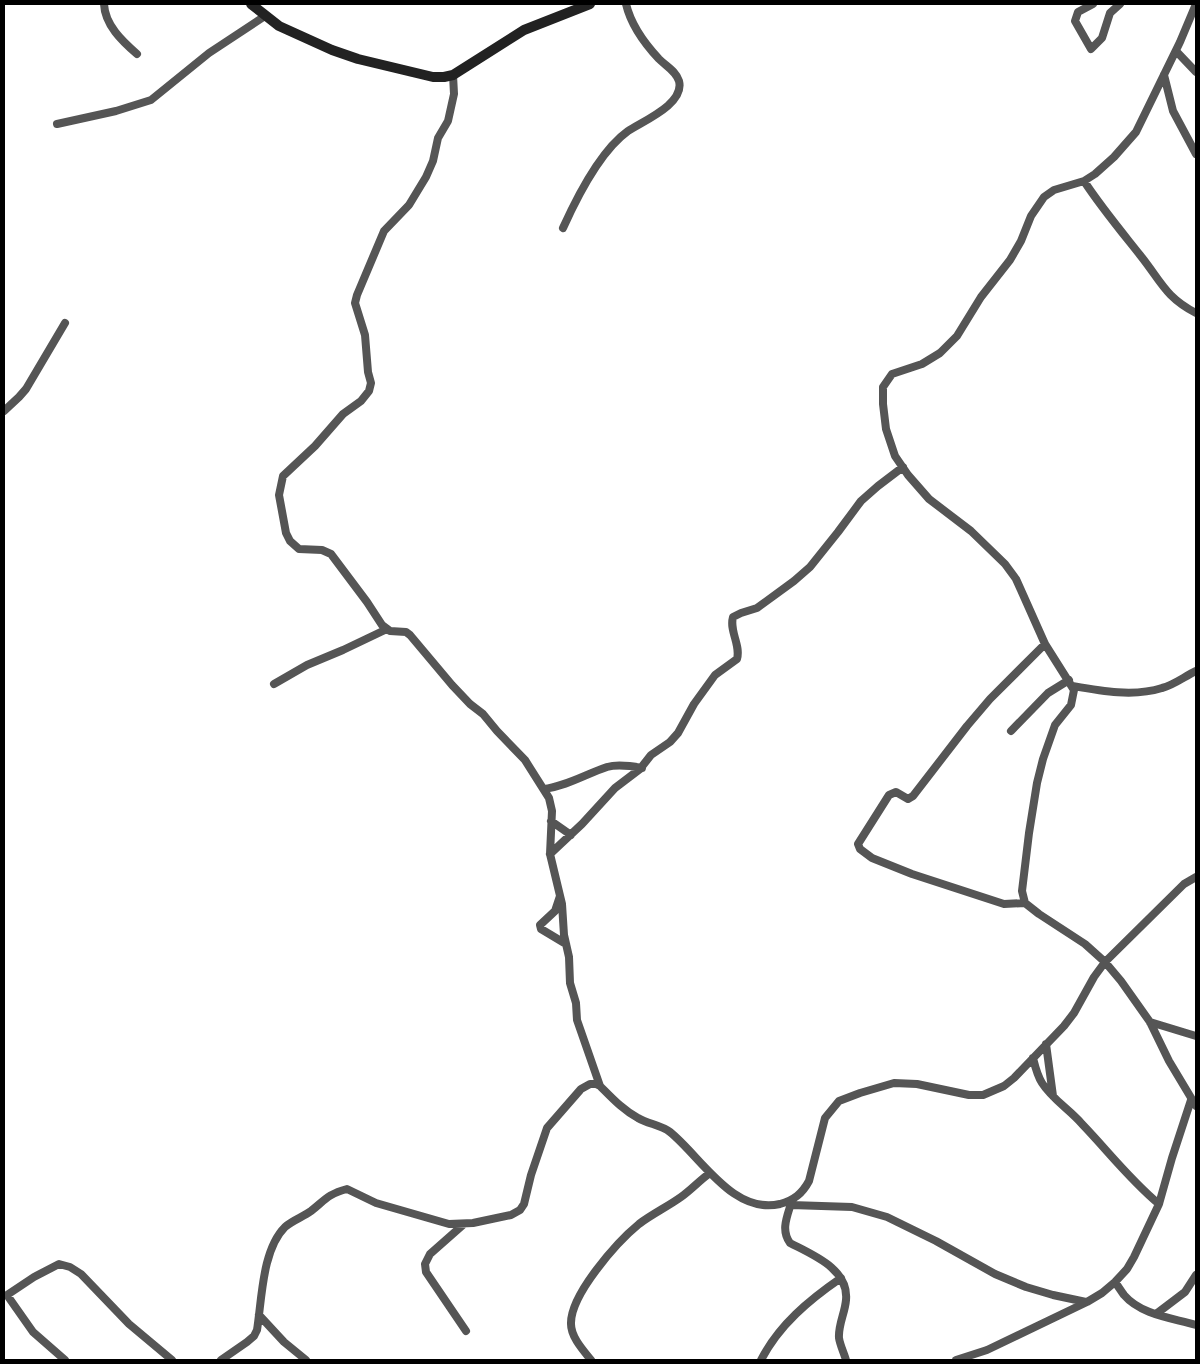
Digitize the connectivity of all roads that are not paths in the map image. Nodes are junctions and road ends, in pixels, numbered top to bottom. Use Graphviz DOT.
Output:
graph roads {
  1 [pos="104,4"];
  2 [pos="251,4"];
  3 [pos="590,4"];
  4 [pos="626,4"];
  5 [pos="1093,4"];
  6 [pos="1120,4"];
  7 [pos="1196,4"];
  8 [pos="265,16"];
  9 [pos="1176,51"];
  10 [pos="137,54"];
  11 [pos="1196,72"];
  12 [pos="453,74"];
  13 [pos="1164,75"];
  14 [pos="57,124"];
  15 [pos="1196,154"];
  16 [pos="1084,181"];
  17 [pos="563,228"];
  18 [pos="1196,313"];
  19 [pos="65,323"];
  20 [pos="4,411"];
  21 [pos="903,467"];
  22 [pos="387,629"];
  23 [pos="1045,644"];
  24 [pos="1196,670"];
  25 [pos="1071,683"];
  26 [pos="274,684"];
  27 [pos="1011,731"];
  28 [pos="642,768"];
  29 [pos="544,789"];
  30 [pos="551,821"];
  31 [pos="571,835"];
  32 [pos="550,854"];
  33 [pos="1196,869"];
  34 [pos="1195,877"];
  35 [pos="560,896"];
  36 [pos="1026,903"];
  37 [pos="566,944"];
  38 [pos="1105,962"];
  39 [pos="1150,1022"];
  40 [pos="1196,1036"];
  41 [pos="1046,1044"];
  42 [pos="1033,1058"];
  43 [pos="596,1073"];
  44 [pos="588,1084"];
  45 [pos="600,1086"];
  46 [pos="1054,1097"];
  47 [pos="1194,1103"];
  48 [pos="710,1173"];
  49 [pos="792,1203"];
  50 [pos="1159,1204"];
  51 [pos="464,1224"];
  52 [pos="1196,1275"];
  53 [pos="841,1278"];
  54 [pos="1116,1282"];
  55 [pos="1087,1302"];
  56 [pos="1156,1314"];
  57 [pos="259,1315"];
  58 [pos="1196,1325"];
  59 [pos="466,1331"];
  60 [pos="65,1360"];
  61 [pos="172,1360"];
  62 [pos="221,1360"];
  63 [pos="306,1360"];
  64 [pos="590,1360"];
  65 [pos="761,1360"];
  66 [pos="846,1360"];
  67 [pos="956,1360"];
  1 -- 10 [label="street"];
  2 -- 8 [label="street"];
  3 -- 12 [label="street"];
  4 -- 17 [label="street"];
  5 -- 6 [label="street"];
  7 -- 9 [label="street"];
  8 -- 12 [label="street"];
  8 -- 14 [label="street"];
  9 -- 11 [label="street"];
  9 -- 13 [label="street"];
  12 -- 22 [label="street"];
  13 -- 15 [label="street"];
  13 -- 16 [label="street"];
  16 -- 18 [label="street"];
  16 -- 21 [label="street"];
  19 -- 20 [label="street"];
  21 -- 23 [label="street"];
  21 -- 28 [label="street"];
  22 -- 26 [label="street"];
  22 -- 29 [label="street"];
  23 -- 25 [label="street"];
  23 -- 36 [label="street"];
  24 -- 25 [label="street"];
  25 -- 27 [label="street"];
  25 -- 36 [label="street"];
  28 -- 29 [label="street"];
  28 -- 31 [label="street"];
  29 -- 30 [label="street"];
  30 -- 31 [label="street"];
  30 -- 32 [label="street"];
  31 -- 32 [label="street"];
  32 -- 35 [label="street"];
  33 -- 34 [label="street"];
  34 -- 38 [label="street"];
  35 -- 37 [label="street"];
  35 -- 37 [label="street"];
  36 -- 38 [label="street"];
  37 -- 43 [label="street"];
  38 -- 39 [label="street"];
  38 -- 41 [label="street"];
  39 -- 40 [label="street"];
  39 -- 47 [label="street"];
  41 -- 42 [label="street"];
  41 -- 46 [label="street"];
  42 -- 46 [label="street"];
  42 -- 49 [label="street"];
  43 -- 44 [label="street"];
  43 -- 45 [label="street"];
  44 -- 45 [label="street"];
  44 -- 51 [label="street"];
  45 -- 48 [label="street"];
  46 -- 50 [label="street"];
  47 -- 50 [label="street"];
  48 -- 49 [label="street"];
  48 -- 64 [label="street"];
  49 -- 53 [label="street"];
  49 -- 55 [label="street"];
  50 -- 54 [label="street"];
  51 -- 57 [label="street"];
  51 -- 59 [label="street"];
  52 -- 56 [label="street"];
  53 -- 65 [label="street"];
  53 -- 66 [label="street"];
  54 -- 55 [label="street"];
  54 -- 56 [label="street"];
  55 -- 67 [label="street"];
  56 -- 58 [label="street"];
  57 -- 62 [label="street"];
  57 -- 63 [label="street"];
  60 -- 61 [label="street"];
}
